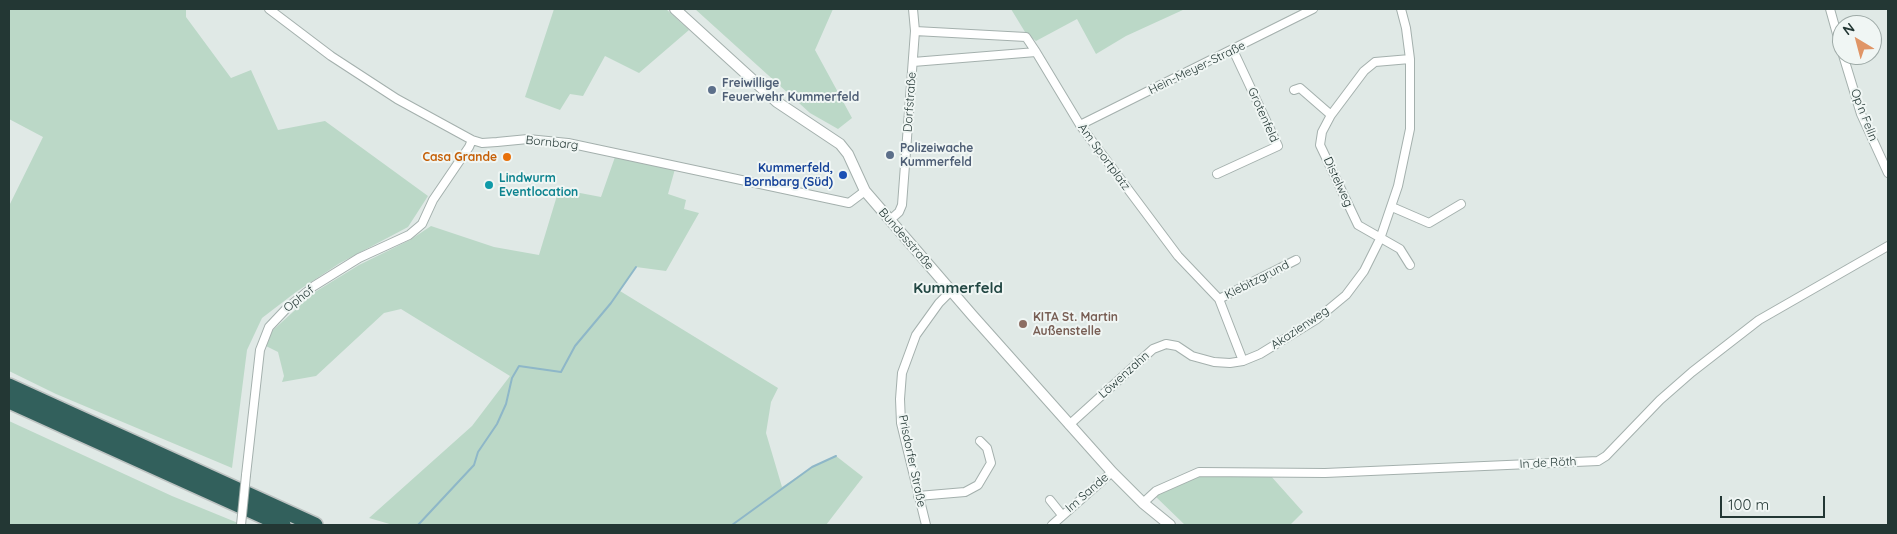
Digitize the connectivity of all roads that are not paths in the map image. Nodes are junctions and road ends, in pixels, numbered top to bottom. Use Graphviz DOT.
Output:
graph roads {
  1 [pos="269,9"];
  2 [pos="675,9"];
  3 [pos="913,9"];
  4 [pos="1314,9"];
  5 [pos="1401,9"];
  6 [pos="915,31"];
  7 [pos="1233,50"];
  8 [pos="1036,52"];
  9 [pos="1410,59"];
  10 [pos="913,62"];
  11 [pos="1846,65"];
  12 [pos="1300,88"];
  13 [pos="1331,115"];
  14 [pos="1080,125"];
  15 [pos="472,140"];
  16 [pos="1217,174"];
  17 [pos="1888,174"];
  18 [pos="864,191"];
  19 [pos="1461,204"];
  20 [pos="1392,207"];
  21 [pos="890,220"];
  22 [pos="1380,239"];
  23 [pos="1888,246"];
  24 [pos="1296,260"];
  25 [pos="1410,265"];
  26 [pos="951,291"];
  27 [pos="1219,300"];
  28 [pos="1243,361"];
  29 [pos="9,386"];
  30 [pos="9,401"];
  31 [pos="1070,425"];
  32 [pos="980,441"];
  33 [pos="1112,472"];
  34 [pos="918,496"];
  35 [pos="1050,500"];
  36 [pos="1143,503"];
  37 [pos="1062,515"];
  38 [pos="241,525"];
  39 [pos="283,525"];
  40 [pos="316,525"];
  41 [pos="926,525"];
  42 [pos="1052,525"];
  43 [pos="1170,525"];
  1 -- 15 [label="street, Bornbarg"];
  2 -- 18 [label="street, Bundesstraße"];
  3 -- 6 [label="street, Dorfstraße"];
  4 -- 7 [label="street, Hein-Meyer-Straße"];
  5 -- 9 [label="street, Akazienweg"];
  6 -- 8 [label="street, Am Sportplatz"];
  6 -- 10 [label="street, Dorfstraße"];
  7 -- 14 [label="street, Hein-Meyer-Straße"];
  7 -- 16 [label="street, Grotenfeld"];
  8 -- 10 [label="street"];
  8 -- 14 [label="street, Am Sportplatz"];
  9 -- 13 [label="street, Distelweg"];
  9 -- 20 [label="street, Akazienweg"];
  10 -- 21 [label="street, Dorfstraße"];
  11 -- 17 [label="street, Op'n Felln"];
  12 -- 13 [label="street"];
  13 -- 22 [label="street, Distelweg"];
  14 -- 27 [label="street, Am Sportplatz"];
  15 -- 18 [label="street, Bornbarg"];
  15 -- 38 [label="street, Ophof, bridge"];
  18 -- 21 [label="street, Bundesstraße"];
  19 -- 20 [label="street"];
  20 -- 22 [label="street, Akazienweg"];
  21 -- 26 [label="street, Bundesstraße"];
  22 -- 25 [label="street, Distelweg"];
  22 -- 28 [label="street, Akazienweg"];
  23 -- 36 [label="street, In de Röth"];
  24 -- 27 [label="street, Kiebitzgrund"];
  26 -- 31 [label="street, Bundesstraße"];
  26 -- 34 [label="street, Prisdorfer Straße"];
  27 -- 28 [label="street, Am Sportplatz"];
  28 -- 31 [label="street, Löwenzahn"];
  29 -- 40 [label="highway"];
  30 -- 39 [label="highway"];
  31 -- 33 [label="street, Bundesstraße"];
  32 -- 34 [label="street"];
  33 -- 36 [label="street, Bundesstraße"];
  33 -- 37 [label="street, Im Sande"];
  34 -- 41 [label="street, Prisdorfer Straße"];
  35 -- 37 [label="street, Im Sande"];
  36 -- 43 [label="street, Bundesstraße"];
  37 -- 42 [label="street, Im Sande"];
}
